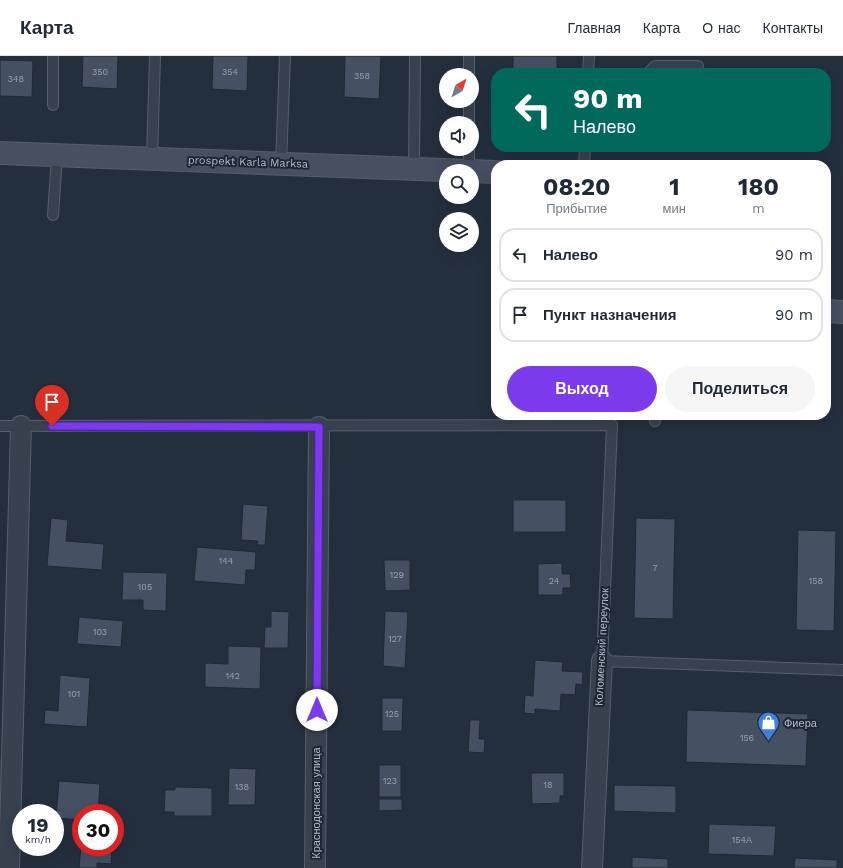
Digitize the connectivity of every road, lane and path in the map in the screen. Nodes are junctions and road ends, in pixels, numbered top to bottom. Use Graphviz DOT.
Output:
graph roads {
  1 [pos="53,56"];
  2 [pos="155,56"];
  3 [pos="285,56"];
  4 [pos="416,56"];
  5 [pos="470,56"];
  6 [pos="589,56"];
  7 [pos="698,66"];
  8 [pos="469,68"];
  9 [pos="588,68"];
  10 [pos="653,68"];
  11 [pos="53,105"];
  12 [pos="0,153"];
  13 [pos="57,156"];
  14 [pos="152,158"];
  15 [pos="281,164"];
  16 [pos="414,168"];
  17 [pos="439,169"];
  18 [pos="479,171"];
  19 [pos="491,172"];
  20 [pos="53,215"];
  21 [pos="831,311"];
  22 [pos="843,312"];
  23 [pos="0,426"];
  24 [pos="20,426"];
  25 [pos="319,427"];
  26 [pos="602,661"];
  27 [pos="843,670"];
  28 [pos="9,868"];
  29 [pos="315,868"];
  30 [pos="592,868"];
  1 -- 11 [label="lane"];
  2 -- 14 [label="lane"];
  3 -- 15 [label="lane"];
  4 -- 16 [label="lane"];
  5 -- 8 [label="lane"];
  6 -- 9 [label="lane"];
  7 -- 10 [label="lane"];
  12 -- 13 [label="street, prospekt Karla Marksa"];
  13 -- 14 [label="street, prospekt Karla Marksa"];
  13 -- 20 [label="lane"];
  14 -- 15 [label="street, prospekt Karla Marksa"];
  15 -- 16 [label="street, prospekt Karla Marksa"];
  16 -- 17 [label="street, prospekt Karla Marksa"];
  18 -- 19 [label="street, prospekt Karla Marksa"];
  21 -- 22 [label="street"];
  23 -- 24 [label="lane"];
  24 -- 25 [label="lane"];
  24 -- 28 [label="street"];
  25 -- 26 [label="lane, Коломенский переулок"];
  25 -- 29 [label="street, Краснодонская улица"];
  26 -- 27 [label="lane"];
  26 -- 30 [label="street, Коломенский переулок"];
}
